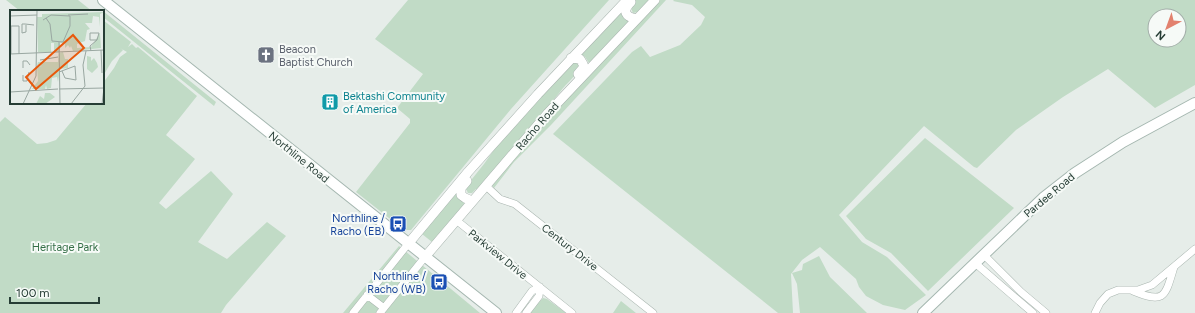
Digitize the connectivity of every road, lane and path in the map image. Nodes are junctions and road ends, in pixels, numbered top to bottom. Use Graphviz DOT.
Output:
graph roads {
  1 [pos="103,0"];
  2 [pos="627,0"];
  3 [pos="633,0"];
  4 [pos="655,0"];
  5 [pos="637,19"];
  6 [pos="571,58"];
  7 [pos="1195,103"];
  8 [pos="548,113"];
  9 [pos="502,134"];
  10 [pos="486,186"];
  11 [pos="472,201"];
  12 [pos="456,220"];
  13 [pos="408,244"];
  14 [pos="1195,249"];
  15 [pos="984,254"];
  16 [pos="425,257"];
  17 [pos="975,263"];
  18 [pos="1174,267"];
  19 [pos="540,288"];
  20 [pos="1131,290"];
  21 [pos="367,295"];
  22 [pos="382,311"];
  23 [pos="353,313"];
  24 [pos="496,313"];
  25 [pos="516,313"];
  26 [pos="526,313"];
  27 [pos="572,313"];
  28 [pos="652,313"];
  29 [pos="923,313"];
  30 [pos="1033,313"];
  31 [pos="1046,313"];
  32 [pos="1095,313"];
  1 -- 13 [label="main road, Northline Road"];
  2 -- 6 [label="street, Racho Road"];
  3 -- 5 [label="street"];
  4 -- 5 [label="street, Racho Road"];
  5 -- 8 [label="street, Racho Road"];
  6 -- 8 [label="street"];
  6 -- 9 [label="street, Racho Road"];
  7 -- 15 [label="main road, Pardee Road"];
  8 -- 10 [label="street, Racho Road"];
  9 -- 11 [label="street"];
  9 -- 13 [label="street, Racho Road"];
  10 -- 11 [label="street, Racho Road"];
  10 -- 28 [label="street, Century Drive"];
  11 -- 12 [label="street, Racho Road"];
  12 -- 16 [label="street, Racho Road"];
  12 -- 19 [label="street, Parkview Drive"];
  13 -- 16 [label="main road, Northline Road"];
  13 -- 21 [label="street"];
  14 -- 18 [label="street"];
  15 -- 17 [label="main road, Pardee Road"];
  15 -- 31 [label="street"];
  16 -- 22 [label="street"];
  16 -- 24 [label="main road, Northline Road"];
  17 -- 29 [label="main road, Pardee Road"];
  17 -- 30 [label="street"];
  18 -- 20 [label="street"];
  18 -- 20 [label="street"];
  19 -- 25 [label="street, Parkview Drive"];
  19 -- 26 [label="street"];
  19 -- 27 [label="street, Parkview Drive"];
  20 -- 32 [label="street"];
  21 -- 22 [label="street"];
  21 -- 23 [label="street"];
}
